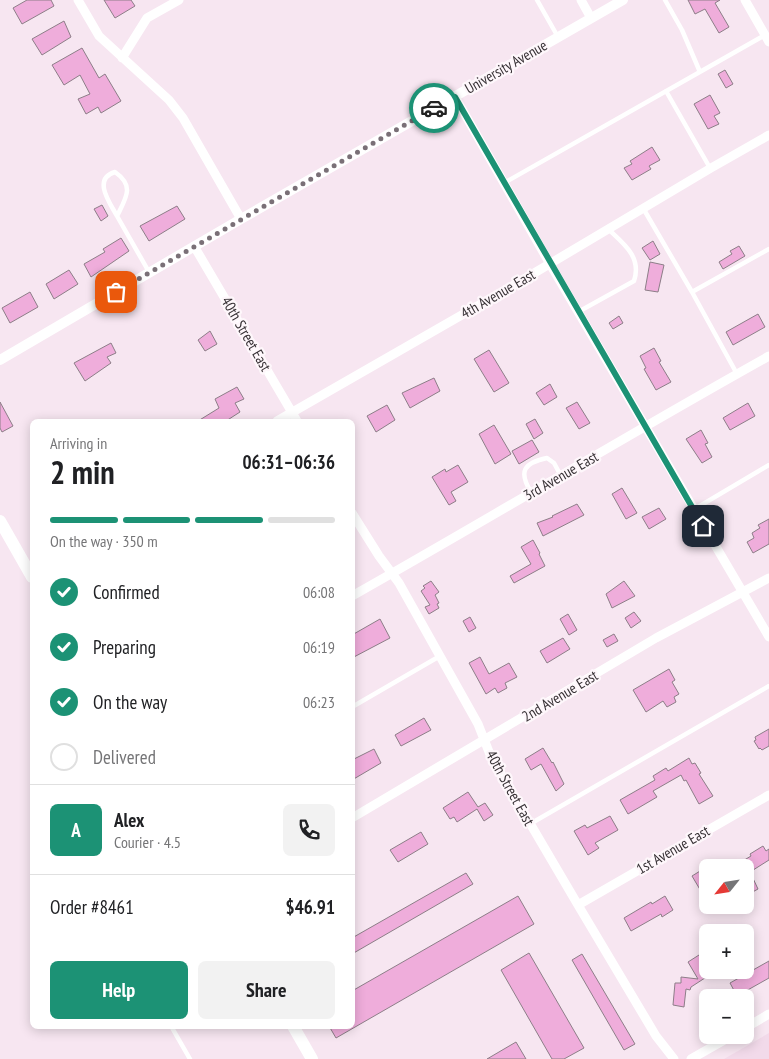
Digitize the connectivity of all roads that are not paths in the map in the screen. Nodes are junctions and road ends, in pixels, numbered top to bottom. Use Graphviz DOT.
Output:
graph roads {
  1 [pos="78,0"];
  2 [pos="179,0"];
  3 [pos="537,0"];
  4 [pos="581,0"];
  5 [pos="623,0"];
  6 [pos="665,0"];
  7 [pos="745,0"];
  8 [pos="591,18"];
  9 [pos="558,37"];
  10 [pos="767,38"];
  11 [pos="122,58"];
  12 [pos="700,72"];
  13 [pos="666,91"];
  14 [pos="455,97"];
  15 [pos="769,135"];
  16 [pos="711,168"];
  17 [pos="504,183"];
  18 [pos="643,208"];
  19 [pos="117,216"];
  20 [pos="241,219"];
  21 [pos="608,229"];
  22 [pos="194,246"];
  23 [pos="769,249"];
  24 [pos="550,264"];
  25 [pos="149,272"];
  26 [pos="692,292"];
  27 [pos="578,312"];
  28 [pos="769,356"];
  29 [pos="0,360"];
  30 [pos="737,374"];
  31 [pos="292,412"];
  32 [pos="280,419"];
  33 [pos="296,419"];
  34 [pos="645,426"];
  35 [pos="769,464"];
  36 [pos="562,476"];
  37 [pos="532,494"];
  38 [pos="693,510"];
  39 [pos="355,518"];
  40 [pos="0,521"];
  41 [pos="30,569"];
  42 [pos="392,574"];
  43 [pos="769,578"];
  44 [pos="742,593"];
  45 [pos="355,594"];
  46 [pos="769,637"];
  47 [pos="440,656"];
  48 [pos="769,686"];
  49 [pos="355,705"];
  50 [pos="484,741"];
  51 [pos="769,795"];
  52 [pos="355,816"];
  53 [pos="530,824"];
  54 [pos="578,905"];
  55 [pos="769,1014"];
  56 [pos="754,1023"];
  57 [pos="174,1029"];
  58 [pos="296,1029"];
  59 [pos="717,1044"];
  60 [pos="190,1059"];
  61 [pos="312,1059"];
  62 [pos="674,1059"];
  63 [pos="691,1059"];
  1 -- 11 [label="street"];
  2 -- 11 [label="street"];
  3 -- 9 [label="lane"];
  4 -- 8 [label="street"];
  5 -- 8 [label="street, University Avenue"];
  6 -- 12 [label="lane"];
  7 -- 10 [label="street"];
  8 -- 9 [label="street, University Avenue"];
  9 -- 14 [label="street, University Avenue"];
  10 -- 12 [label="lane"];
  11 -- 20 [label="street"];
  12 -- 13 [label="lane"];
  13 -- 16 [label="lane"];
  13 -- 17 [label="lane"];
  14 -- 17 [label="street"];
  14 -- 20 [label="street, University Avenue"];
  15 -- 16 [label="street, 4th Avenue East"];
  16 -- 18 [label="street, 4th Avenue East"];
  17 -- 24 [label="street"];
  18 -- 21 [label="street, 4th Avenue East"];
  18 -- 26 [label="lane"];
  19 -- 19 [label="lane"];
  19 -- 25 [label="lane"];
  20 -- 22 [label="street, University Avenue"];
  21 -- 24 [label="street, 4th Avenue East"];
  21 -- 27 [label="lane"];
  22 -- 25 [label="street, University Avenue"];
  22 -- 31 [label="street, 40th Street East"];
  23 -- 26 [label="lane"];
  24 -- 27 [label="street"];
  24 -- 31 [label="street, 4th Avenue East"];
  25 -- 29 [label="street, University Avenue"];
  26 -- 30 [label="lane"];
  27 -- 34 [label="street"];
  28 -- 30 [label="street, 3rd Avenue East"];
  30 -- 34 [label="street, 3rd Avenue East"];
  31 -- 32 [label="street, 4th Avenue East"];
  31 -- 33 [label="street, 40th Street East"];
  34 -- 36 [label="street, 3rd Avenue East"];
  34 -- 38 [label="street"];
  35 -- 38 [label="lane"];
  36 -- 37 [label="street, 3rd Avenue East"];
  36 -- 37 [label="lane"];
  37 -- 42 [label="street, 3rd Avenue East"];
  38 -- 44 [label="street"];
  39 -- 42 [label="street, 40th Street East"];
  40 -- 41 [label="main road"];
  42 -- 45 [label="street, 3rd Avenue East"];
  42 -- 47 [label="street, 40th Street East"];
  43 -- 44 [label="street, 2nd Avenue East"];
  44 -- 46 [label="street"];
  44 -- 50 [label="street, 2nd Avenue East"];
  47 -- 49 [label="lane"];
  47 -- 50 [label="street, 40th Street East"];
  48 -- 53 [label="lane"];
  50 -- 52 [label="street, 2nd Avenue East"];
  50 -- 53 [label="street, 40th Street East"];
  51 -- 54 [label="street, 1st Avenue East"];
  53 -- 54 [label="street, 40th Street East"];
  54 -- 62 [label="street, 40th Street East"];
  55 -- 56 [label="street"];
  57 -- 60 [label="lane"];
  58 -- 61 [label="main road"];
  59 -- 63 [label="street"];
}
